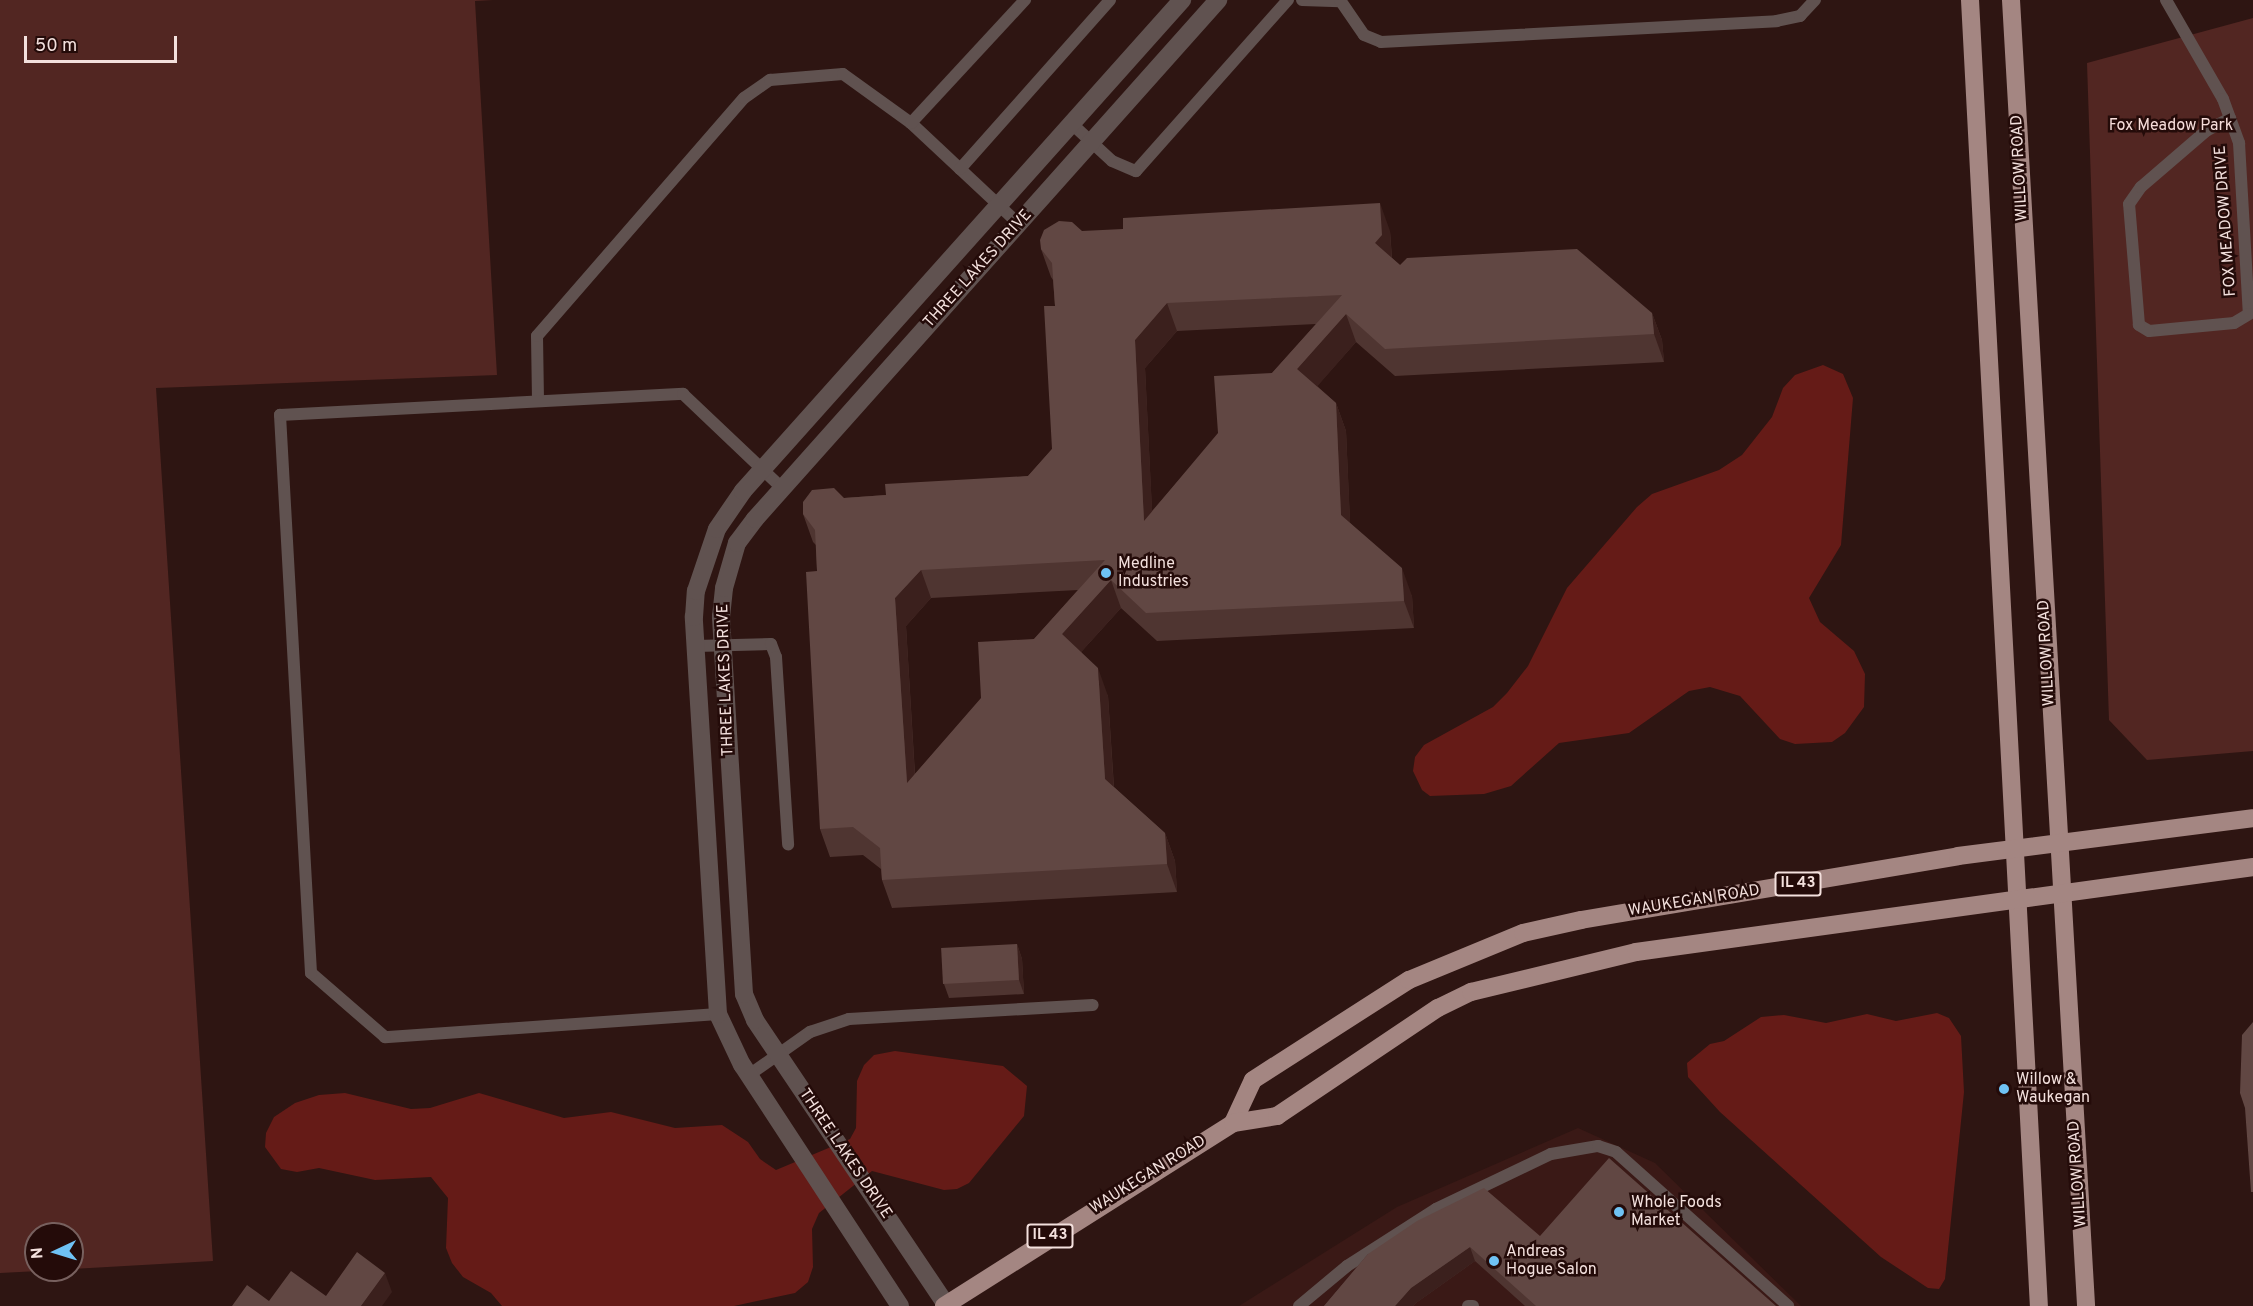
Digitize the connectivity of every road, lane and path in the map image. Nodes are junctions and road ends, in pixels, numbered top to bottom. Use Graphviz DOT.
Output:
graph roads {
  1 [pos="1025,0"];
  2 [pos="1110,0"];
  3 [pos="1182,0"];
  4 [pos="1218,0"];
  5 [pos="1288,0"];
  6 [pos="1302,0"];
  7 [pos="1815,0"];
  8 [pos="1970,0"];
  9 [pos="2011,0"];
  10 [pos="2166,0"];
  11 [pos="1340,1"];
  12 [pos="2230,118"];
  13 [pos="911,123"];
  14 [pos="1072,124"];
  15 [pos="1091,143"];
  16 [pos="960,169"];
  17 [pos="999,205"];
  18 [pos="1018,224"];
  19 [pos="538,400"];
  20 [pos="762,470"];
  21 [pos="782,488"];
  22 [pos="723,644"];
  23 [pos="696,646"];
  24 [pos="2253,818"];
  25 [pos="2058,844"];
  26 [pos="788,845"];
  27 [pos="2015,850"];
  28 [pos="2253,867"];
  29 [pos="2061,895"];
  30 [pos="2019,901"];
  31 [pos="1093,1005"];
  32 [pos="718,1014"];
  33 [pos="779,1056"];
  34 [pos="749,1075"];
  35 [pos="1233,1123"];
  36 [pos="900,1306"];
  37 [pos="946,1306"];
  38 [pos="1299,1306"];
  39 [pos="1788,1306"];
  40 [pos="2039,1306"];
  41 [pos="2086,1306"];
  1 -- 13 [label="lane"];
  2 -- 16 [label="lane"];
  3 -- 14 [label="street, THREE LAKES DRIVE"];
  4 -- 15 [label="street, THREE LAKES DRIVE"];
  5 -- 15 [label="lane"];
  6 -- 11 [label="lane"];
  7 -- 11 [label="lane"];
  8 -- 27 [label="main road"];
  9 -- 25 [label="main road, WILLOW ROAD"];
  10 -- 12 [label="lane, FOX MEADOW DRIVE"];
  12 -- 12 [label="lane, FOX MEADOW DRIVE"];
  13 -- 16 [label="lane"];
  13 -- 19 [label="lane"];
  14 -- 15 [label="lane"];
  14 -- 17 [label="street, THREE LAKES DRIVE"];
  15 -- 18 [label="street, THREE LAKES DRIVE"];
  16 -- 17 [label="lane"];
  17 -- 18 [label="lane"];
  17 -- 20 [label="street, THREE LAKES DRIVE"];
  18 -- 21 [label="street, THREE LAKES DRIVE"];
  19 -- 20 [label="lane"];
  19 -- 32 [label="lane"];
  20 -- 21 [label="lane"];
  20 -- 23 [label="street, THREE LAKES DRIVE"];
  21 -- 22 [label="street, THREE LAKES DRIVE"];
  22 -- 23 [label="lane"];
  22 -- 26 [label="lane"];
  22 -- 33 [label="street, THREE LAKES DRIVE"];
  23 -- 32 [label="street, THREE LAKES DRIVE"];
  24 -- 25 [label="main road, WAUKEGAN ROAD / IL 43"];
  25 -- 27 [label="main road, WAUKEGAN ROAD / IL 43"];
  25 -- 29 [label="main road, WILLOW ROAD"];
  27 -- 30 [label="main road"];
  27 -- 35 [label="main road, WAUKEGAN ROAD / IL 43"];
  28 -- 29 [label="main road, WAUKEGAN ROAD / IL 43"];
  29 -- 30 [label="main road, WAUKEGAN ROAD / IL 43"];
  29 -- 41 [label="main road, WILLOW ROAD"];
  30 -- 35 [label="main road, WAUKEGAN ROAD / IL 43"];
  30 -- 40 [label="main road"];
  31 -- 33 [label="lane"];
  32 -- 34 [label="street, THREE LAKES DRIVE"];
  33 -- 34 [label="lane"];
  33 -- 37 [label="street, THREE LAKES DRIVE"];
  34 -- 36 [label="street, THREE LAKES DRIVE"];
  35 -- 37 [label="main road, WAUKEGAN ROAD / IL 43"];
  38 -- 39 [label="lane"];
}
